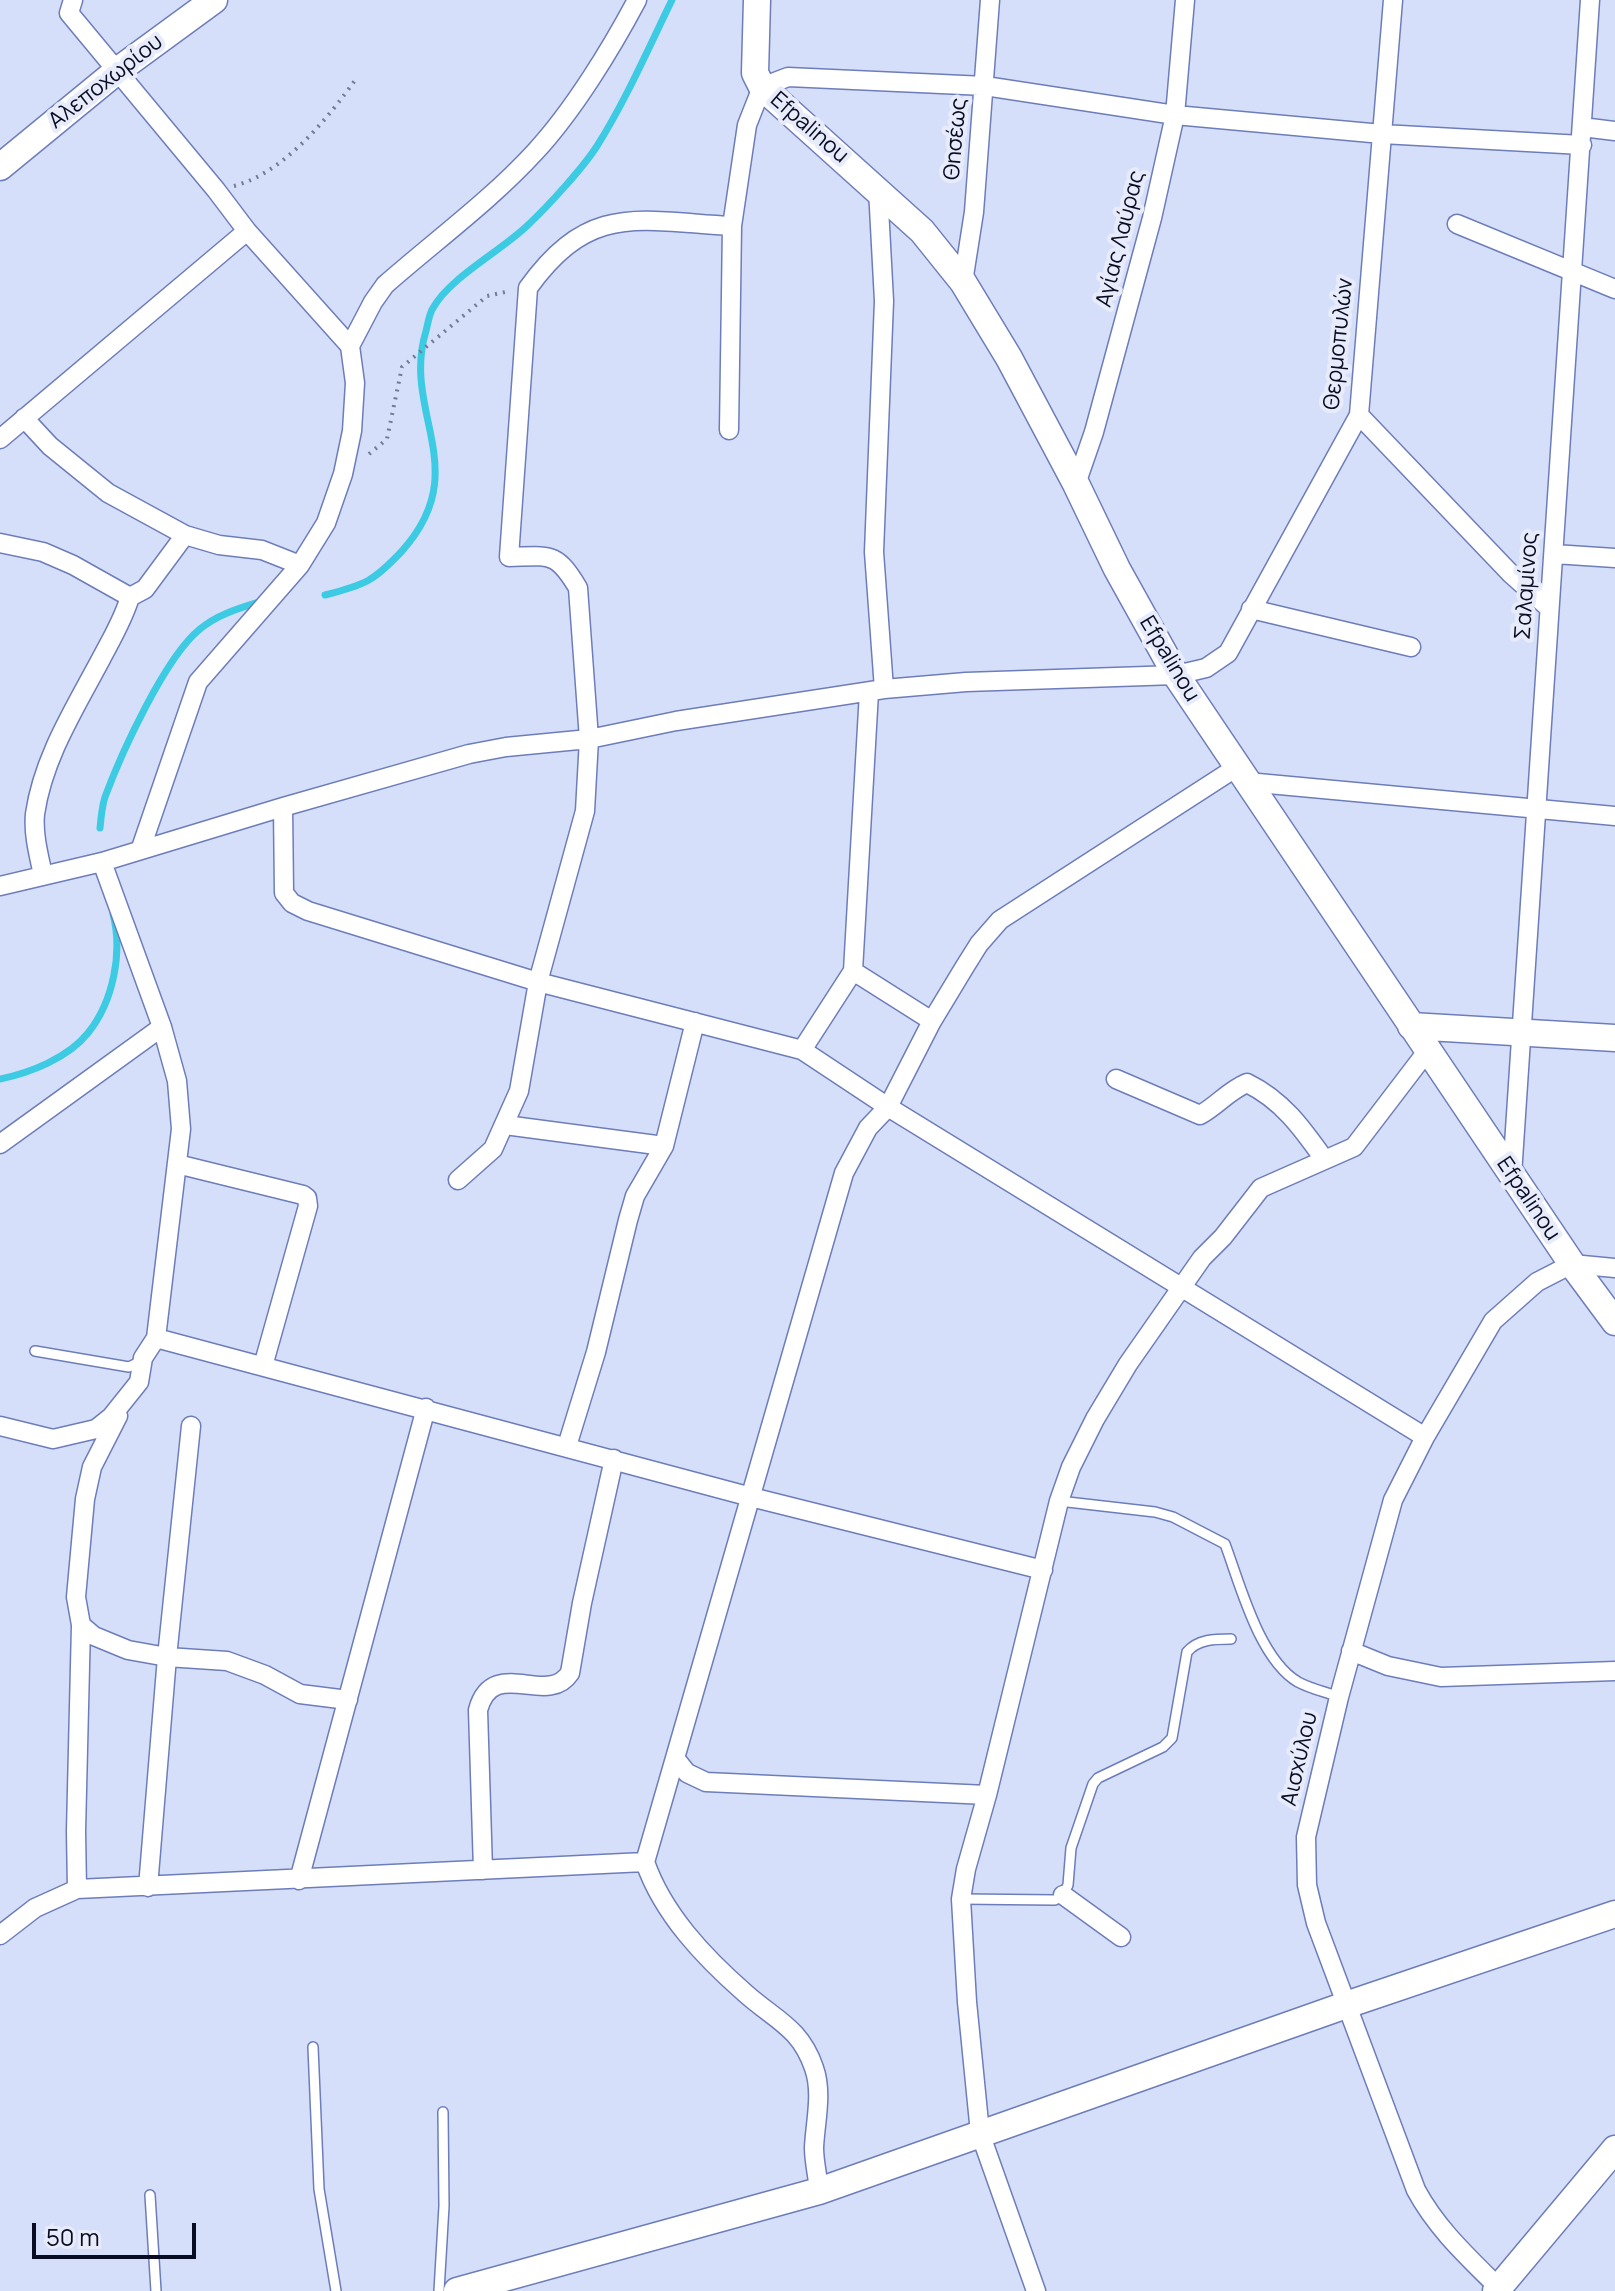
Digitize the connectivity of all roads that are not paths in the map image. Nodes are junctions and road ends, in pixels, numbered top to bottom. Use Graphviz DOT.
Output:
graph roads {
  1 [pos="73,0"];
  2 [pos="214,0"];
  3 [pos="637,0"];
  4 [pos="757,0"];
  5 [pos="990,0"];
  6 [pos="1185,0"];
  7 [pos="1393,0"];
  8 [pos="1590,0"];
  9 [pos="117,71"];
  10 [pos="985,86"];
  11 [pos="762,87"];
  12 [pos="1175,115"];
  13 [pos="1615,131"];
  14 [pos="1382,134"];
  15 [pos="1582,136"];
  16 [pos="0,167"];
  17 [pos="878,189"];
  18 [pos="1457,224"];
  19 [pos="732,226"];
  20 [pos="247,231"];
  21 [pos="1573,272"];
  22 [pos="963,282"];
  23 [pos="1615,289"];
  24 [pos="350,346"];
  25 [pos="1359,415"];
  26 [pos="24,418"];
  27 [pos="729,430"];
  28 [pos="0,439"];
  29 [pos="1076,484"];
  30 [pos="185,535"];
  31 [pos="0,543"];
  32 [pos="1554,554"];
  33 [pos="1615,558"];
  34 [pos="300,565"];
  35 [pos="130,597"];
  36 [pos="1549,608"];
  37 [pos="1251,609"];
  38 [pos="1411,647"];
  39 [pos="1176,675"];
  40 [pos="877,690"];
  41 [pos="589,739"];
  42 [pos="1242,774"];
  43 [pos="283,807"];
  44 [pos="1538,810"];
  45 [pos="1615,816"];
  46 [pos="141,848"];
  47 [pos="102,862"];
  48 [pos="43,875"];
  49 [pos="0,886"];
  50 [pos="853,971"];
  51 [pos="538,982"];
  52 [pos="932,1021"];
  53 [pos="695,1022"];
  54 [pos="1411,1026"];
  55 [pos="162,1027"];
  56 [pos="1522,1031"];
  57 [pos="1615,1038"];
  58 [pos="802,1050"];
  59 [pos="1428,1050"];
  60 [pos="1116,1079"];
  61 [pos="888,1107"];
  62 [pos="505,1125"];
  63 [pos="0,1144"];
  64 [pos="664,1146"];
  65 [pos="1324,1159"];
  66 [pos="177,1164"];
  67 [pos="1512,1175"];
  68 [pos="458,1180"];
  69 [pos="1572,1264"];
  70 [pos="1615,1268"];
  71 [pos="1182,1287"];
  72 [pos="1615,1322"];
  73 [pos="156,1338"];
  74 [pos="35,1351"];
  75 [pos="143,1358"];
  76 [pos="263,1366"];
  77 [pos="127,1399"];
  78 [pos="426,1408"];
  79 [pos="0,1426"];
  80 [pos="191,1426"];
  81 [pos="1425,1437"];
  82 [pos="567,1446"];
  83 [pos="614,1459"];
  84 [pos="751,1497"];
  85 [pos="1059,1501"];
  86 [pos="1043,1570"];
  87 [pos="81,1625"];
  88 [pos="1231,1639"];
  89 [pos="1351,1651"];
  90 [pos="167,1657"];
  91 [pos="1615,1671"];
  92 [pos="1339,1697"];
  93 [pos="348,1700"];
  94 [pos="675,1758"];
  95 [pos="987,1795"];
  96 [pos="645,1862"];
  97 [pos="483,1870"];
  98 [pos="299,1880"];
  99 [pos="148,1887"];
  100 [pos="77,1889"];
  101 [pos="1063,1895"];
  102 [pos="961,1899"];
  103 [pos="1615,1914"];
  104 [pos="0,1935"];
  105 [pos="1121,1937"];
  106 [pos="1346,2005"];
  107 [pos="313,2047"];
  108 [pos="443,2112"];
  109 [pos="980,2133"];
  110 [pos="1615,2149"];
  111 [pos="819,2191"];
  112 [pos="150,2195"];
  113 [pos="1498,2290"];
  114 [pos="156,2291"];
  115 [pos="336,2291"];
  116 [pos="439,2291"];
  117 [pos="457,2291"];
  118 [pos="1036,2291"];
  1 -- 9 [label="street"];
  2 -- 9 [label="street, Αλεποχωρίου"];
  3 -- 24 [label="street"];
  4 -- 11 [label="street, Efpalinou"];
  5 -- 10 [label="street, Θησέως"];
  6 -- 12 [label="street, Αγίας Λαύρας"];
  7 -- 14 [label="street, Θερμοπυλών"];
  8 -- 15 [label="street, Σαλαμίνος"];
  9 -- 16 [label="street, Αλεποχωρίου"];
  9 -- 20 [label="street"];
  10 -- 11 [label="street"];
  10 -- 12 [label="street"];
  10 -- 22 [label="street, Θησέως"];
  11 -- 17 [label="street, Efpalinou"];
  11 -- 19 [label="street"];
  12 -- 14 [label="street"];
  12 -- 29 [label="street, Αγίας Λαύρας"];
  13 -- 15 [label="street"];
  14 -- 15 [label="street"];
  14 -- 25 [label="street, Θερμοπυλών"];
  15 -- 21 [label="street, Σαλαμίνος"];
  17 -- 22 [label="street, Efpalinou"];
  17 -- 40 [label="street"];
  18 -- 21 [label="street"];
  19 -- 27 [label="street"];
  19 -- 41 [label="street"];
  20 -- 24 [label="street"];
  20 -- 26 [label="street"];
  21 -- 23 [label="street"];
  21 -- 32 [label="street, Σαλαμίνος"];
  22 -- 29 [label="street, Efpalinou"];
  24 -- 34 [label="street"];
  25 -- 36 [label="street"];
  25 -- 37 [label="street, Θερμοπυλών"];
  26 -- 28 [label="street"];
  26 -- 30 [label="street"];
  29 -- 39 [label="street, Efpalinou"];
  30 -- 34 [label="street"];
  30 -- 35 [label="street"];
  31 -- 35 [label="street"];
  32 -- 33 [label="street"];
  32 -- 36 [label="street, Σαλαμίνος"];
  34 -- 46 [label="street"];
  35 -- 48 [label="street"];
  36 -- 44 [label="street, Σαλαμίνος"];
  37 -- 38 [label="street"];
  37 -- 39 [label="street, Θερμοπυλών"];
  39 -- 40 [label="street, Θερμοπυλών"];
  39 -- 42 [label="street, Efpalinou"];
  40 -- 41 [label="street, Θερμοπυλών"];
  40 -- 50 [label="street"];
  41 -- 43 [label="street, Θερμοπυλών"];
  41 -- 51 [label="street"];
  42 -- 44 [label="street"];
  42 -- 52 [label="street"];
  42 -- 54 [label="street, Efpalinou"];
  43 -- 46 [label="street, Θερμοπυλών"];
  43 -- 51 [label="street"];
  44 -- 45 [label="street"];
  44 -- 56 [label="street, Σαλαμίνος"];
  46 -- 47 [label="street, Θερμοπυλών"];
  47 -- 48 [label="street, Θερμοπυλών"];
  47 -- 55 [label="street"];
  48 -- 49 [label="street, Θερμοπυλών"];
  50 -- 52 [label="street"];
  50 -- 58 [label="street"];
  51 -- 53 [label="street"];
  51 -- 62 [label="street"];
  52 -- 61 [label="street"];
  53 -- 58 [label="street"];
  53 -- 64 [label="street"];
  54 -- 56 [label="street"];
  54 -- 59 [label="street, Efpalinou"];
  55 -- 63 [label="street"];
  55 -- 66 [label="street"];
  56 -- 57 [label="street"];
  56 -- 67 [label="street, Σαλαμίνος"];
  58 -- 61 [label="street"];
  59 -- 65 [label="street"];
  59 -- 67 [label="street, Efpalinou"];
  60 -- 65 [label="street"];
  61 -- 71 [label="street"];
  61 -- 84 [label="street"];
  62 -- 64 [label="street"];
  62 -- 68 [label="street"];
  64 -- 82 [label="street"];
  65 -- 71 [label="street"];
  66 -- 73 [label="street"];
  66 -- 76 [label="street"];
  67 -- 69 [label="street, Efpalinou"];
  69 -- 70 [label="street"];
  69 -- 72 [label="street, Efpalinou"];
  69 -- 81 [label="street, Αισχύλου"];
  71 -- 81 [label="street"];
  71 -- 85 [label="street"];
  73 -- 75 [label="street"];
  73 -- 76 [label="street"];
  74 -- 75 [label="lane"];
  75 -- 77 [label="street"];
  76 -- 78 [label="street"];
  77 -- 79 [label="street"];
  77 -- 87 [label="street"];
  78 -- 82 [label="street"];
  78 -- 93 [label="street"];
  80 -- 90 [label="street"];
  81 -- 89 [label="street, Αισχύλου"];
  82 -- 83 [label="street"];
  83 -- 84 [label="street"];
  83 -- 97 [label="street"];
  84 -- 86 [label="street"];
  84 -- 94 [label="street"];
  85 -- 86 [label="street"];
  85 -- 92 [label="lane"];
  86 -- 95 [label="street"];
  87 -- 90 [label="street"];
  87 -- 100 [label="street"];
  88 -- 101 [label="lane"];
  89 -- 91 [label="street"];
  89 -- 92 [label="street, Αισχύλου"];
  90 -- 93 [label="street"];
  90 -- 99 [label="street"];
  92 -- 106 [label="street, Αισχύλου"];
  93 -- 98 [label="street"];
  94 -- 95 [label="street"];
  94 -- 96 [label="street"];
  95 -- 102 [label="street"];
  96 -- 97 [label="street"];
  96 -- 111 [label="street"];
  97 -- 98 [label="street"];
  98 -- 99 [label="street"];
  99 -- 100 [label="street"];
  100 -- 104 [label="street"];
  101 -- 102 [label="lane"];
  101 -- 105 [label="street"];
  102 -- 109 [label="street"];
  103 -- 106 [label="street"];
  106 -- 109 [label="street"];
  106 -- 113 [label="street, Αισχύλου"];
  107 -- 115 [label="lane"];
  108 -- 116 [label="lane"];
  109 -- 111 [label="street"];
  109 -- 118 [label="street"];
  110 -- 113 [label="street"];
  111 -- 117 [label="street"];
  112 -- 114 [label="lane"];
}
